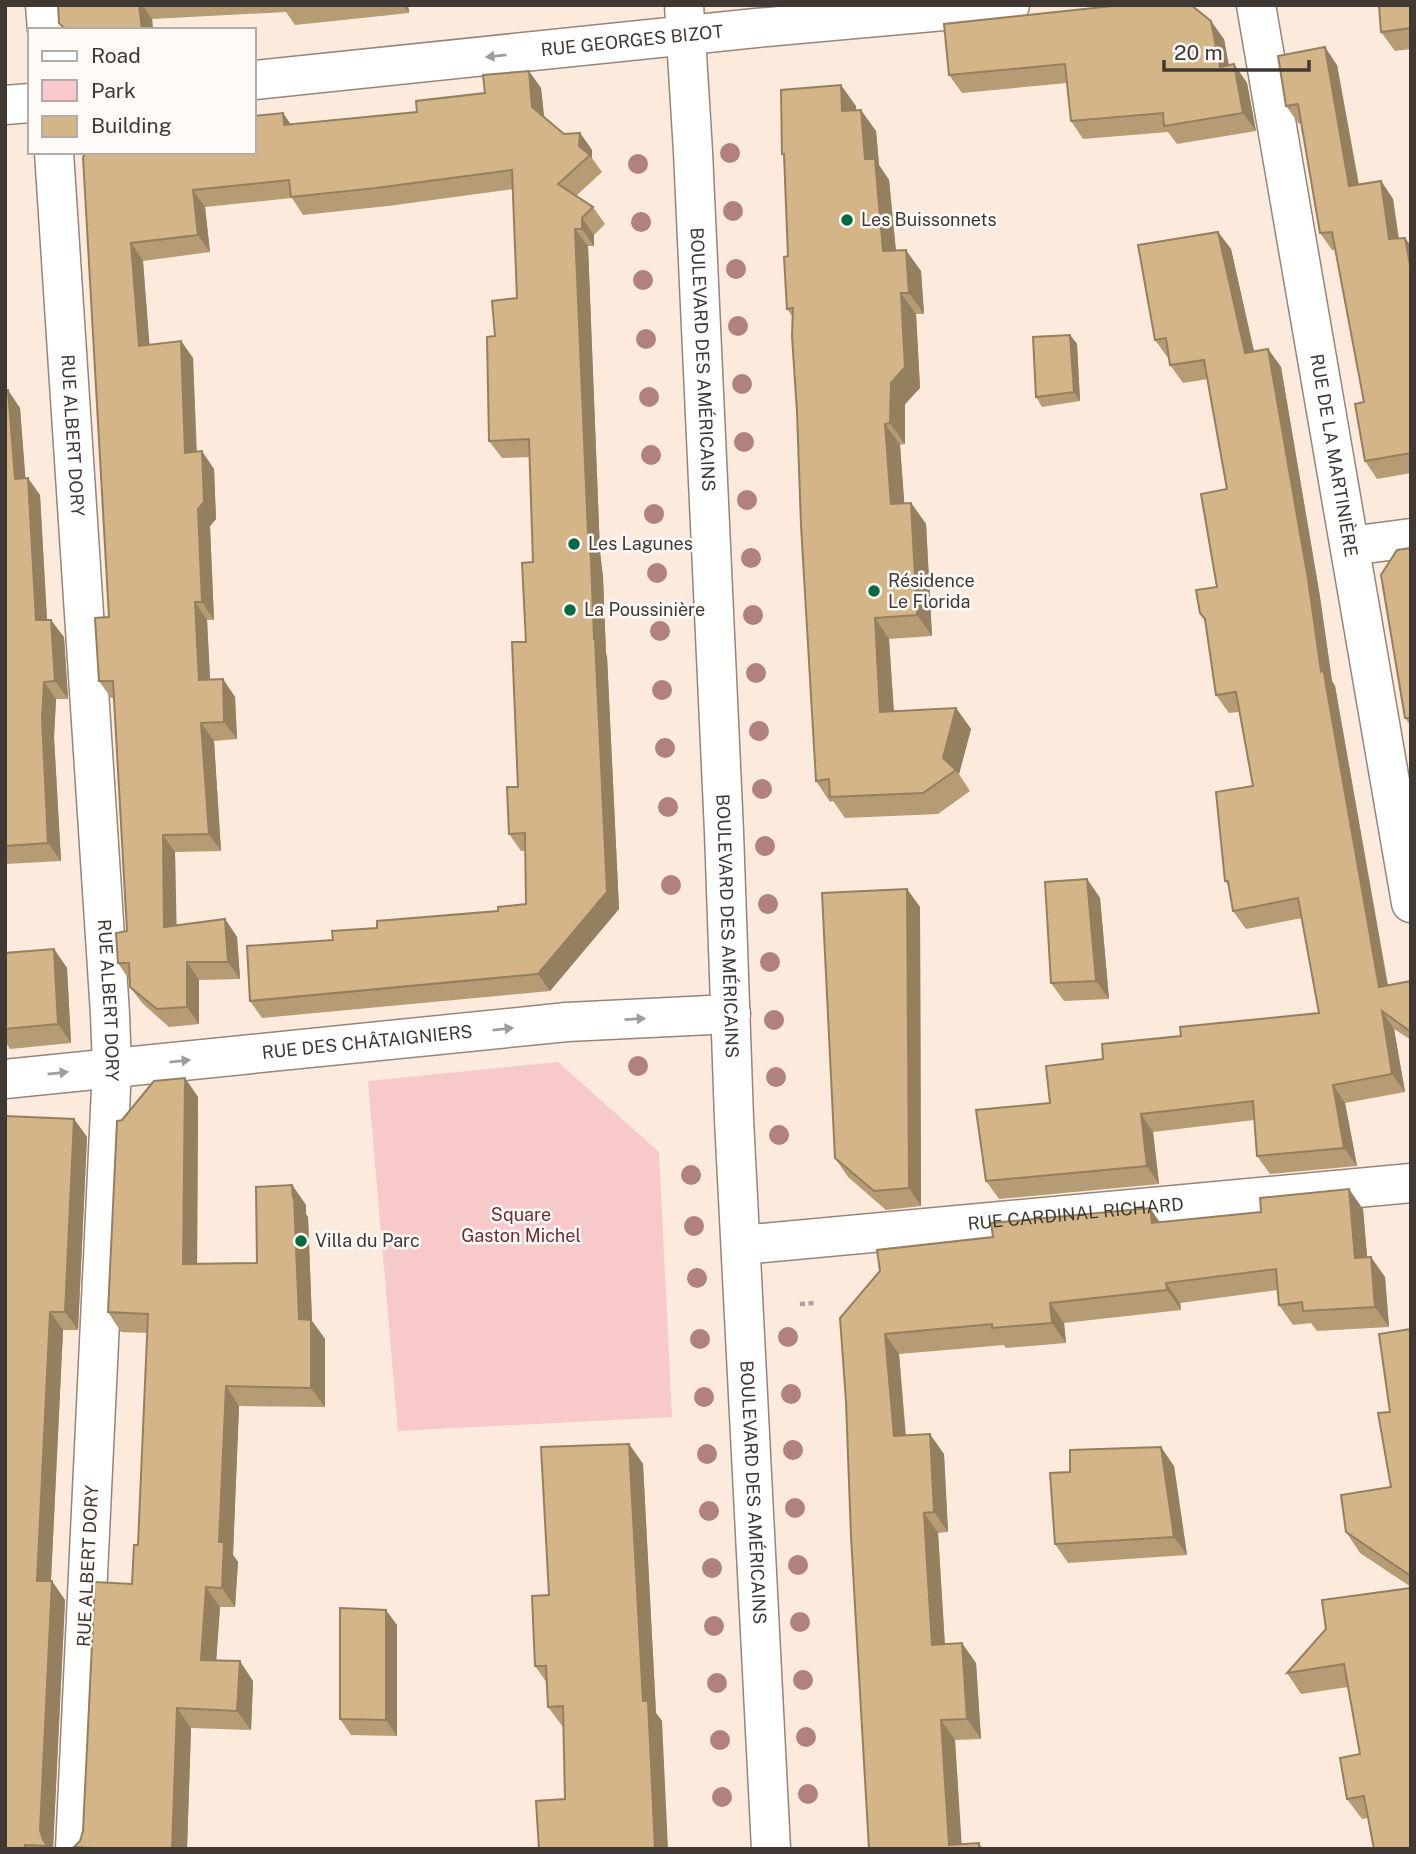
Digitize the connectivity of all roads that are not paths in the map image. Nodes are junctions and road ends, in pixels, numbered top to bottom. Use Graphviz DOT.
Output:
graph roads {
  1 [pos="45,5"];
  2 [pos="1010,5"];
  3 [pos="1256,5"];
  4 [pos="685,20"];
  5 [pos="47,28"];
  6 [pos="256,80"];
  7 [pos="28,103"];
  8 [pos="5,105"];
  9 [pos="54,154"];
  10 [pos="1411,538"];
  11 [pos="1350,546"];
  12 [pos="1411,903"];
  13 [pos="731,1014"];
  14 [pos="112,1068"];
  15 [pos="5,1079"];
  16 [pos="1411,1183"];
  17 [pos="741,1245"];
  18 [pos="75,1849"];
  19 [pos="771,1849"];
  1 -- 5 [label="street"];
  2 -- 4 [label="street, RUE GEORGES BIZOT"];
  3 -- 11 [label="street, RUE DE LA MARTINIÈRE"];
  4 -- 6 [label="street, RUE GEORGES BIZOT, one-way"];
  4 -- 13 [label="street, BOULEVARD DES AMÉRICAINS"];
  7 -- 8 [label="street"];
  9 -- 14 [label="street, RUE ALBERT DORY"];
  10 -- 11 [label="street"];
  11 -- 12 [label="street, RUE DE LA MARTINIÈRE"];
  14 -- 13 [label="street, RUE DES CHÂTAIGNIERS, one-way"];
  13 -- 17 [label="street, BOULEVARD DES AMÉRICAINS"];
  15 -- 14 [label="street, RUE DES CHÂTAIGNIERS, one-way"];
  14 -- 18 [label="street, RUE ALBERT DORY"];
  16 -- 17 [label="street, RUE CARDINAL RICHARD"];
  17 -- 19 [label="street, BOULEVARD DES AMÉRICAINS"];
}
